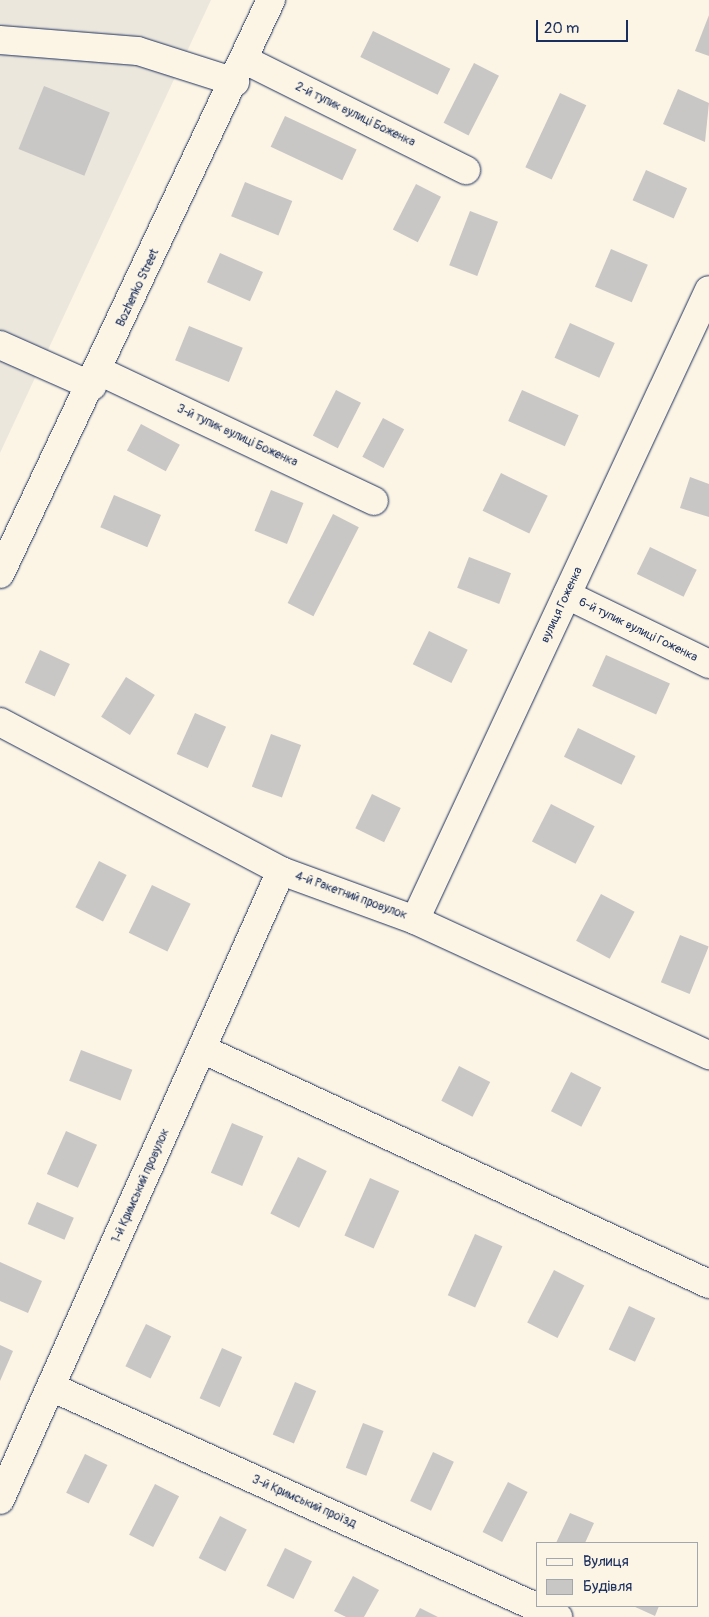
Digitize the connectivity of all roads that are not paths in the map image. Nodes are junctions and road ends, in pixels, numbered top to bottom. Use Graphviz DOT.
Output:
graph roads {
  1 [pos="271,0"];
  2 [pos="0,40"];
  3 [pos="240,71"];
  4 [pos="466,170"];
  5 [pos="709,290"];
  6 [pos="0,345"];
  7 [pos="95,379"];
  8 [pos="374,501"];
  9 [pos="0,574"];
  10 [pos="567,595"];
  11 [pos="709,664"];
  12 [pos="0,722"];
  13 [pos="281,871"];
  14 [pos="415,920"];
  15 [pos="202,1049"];
  16 [pos="709,1055"];
  17 [pos="709,1284"];
  18 [pos="50,1387"];
  19 [pos="0,1500"];
  20 [pos="558,1617"];
  1 -- 3 [label="street, Bozhenko Street"];
  2 -- 3 [label="street, 2-й тупик вулиці Боженка"];
  3 -- 4 [label="street, 2-й тупик вулиці Боженка"];
  3 -- 7 [label="street, Bozhenko Street"];
  5 -- 10 [label="street, вулиця Гоженка"];
  6 -- 7 [label="street, 3-й тупик вулиці Боженка"];
  7 -- 8 [label="street, 3-й тупик вулиці Боженка"];
  7 -- 9 [label="street, Bozhenko Street"];
  10 -- 11 [label="street, 6-й тупик вулиці Гоженка"];
  10 -- 14 [label="street, вулиця Гоженка"];
  12 -- 13 [label="street, 4-й Ракетний провулок"];
  13 -- 14 [label="street, 4-й Ракетний провулок"];
  13 -- 15 [label="street, 1-й Кримський провулок"];
  14 -- 16 [label="street, 4-й Ракетний провулок"];
  15 -- 17 [label="street"];
  15 -- 18 [label="street, 1-й Кримський провулок"];
  18 -- 19 [label="street, 1-й Кримський провулок"];
  18 -- 20 [label="street, 3-й Кримський проїзд"];
}
